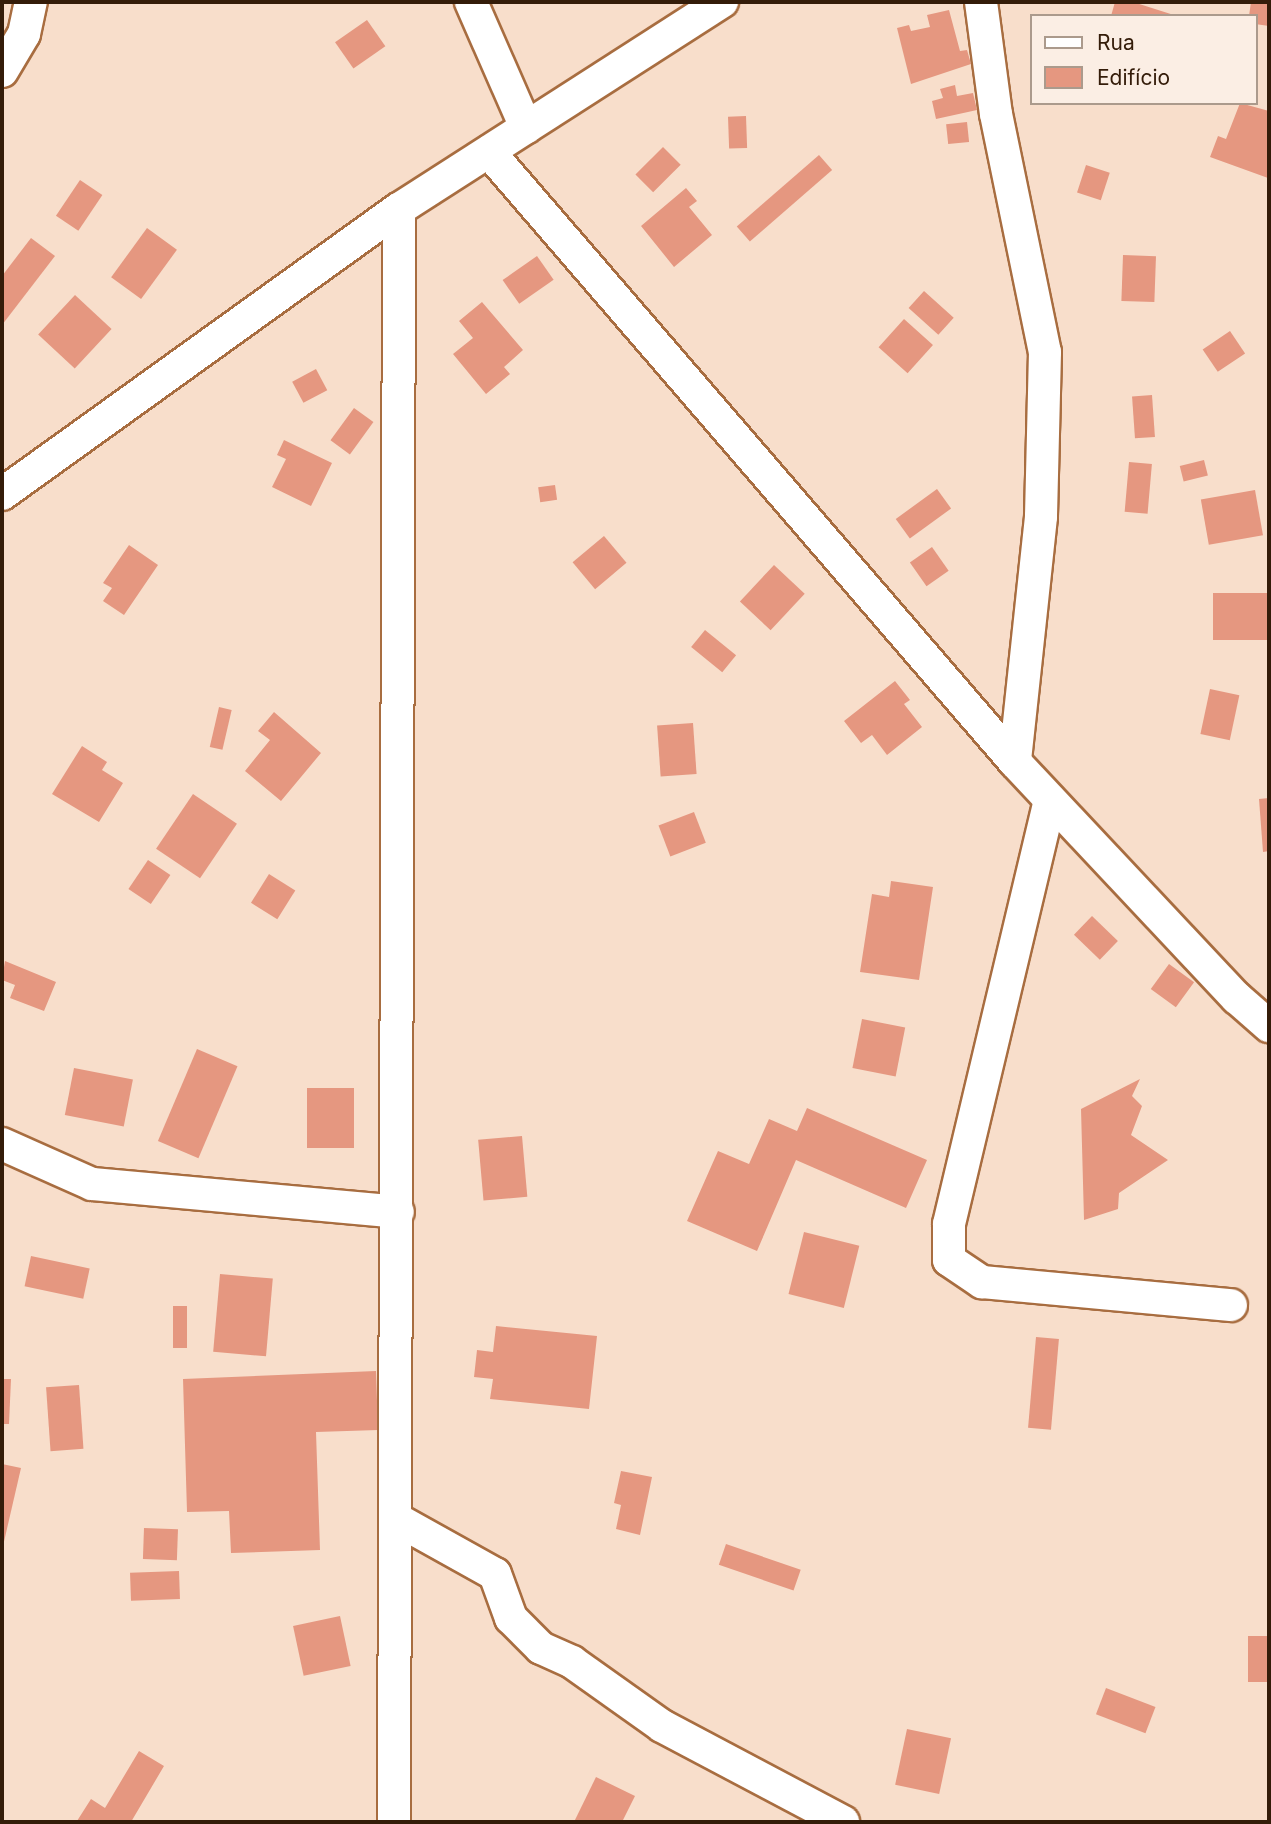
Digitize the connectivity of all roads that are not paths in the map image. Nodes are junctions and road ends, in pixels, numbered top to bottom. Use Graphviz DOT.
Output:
graph roads {
  1 [pos="31,2"];
  2 [pos="471,2"];
  3 [pos="722,2"];
  4 [pos="981,2"];
  5 [pos="2,71"];
  6 [pos="526,127"];
  7 [pos="489,152"];
  8 [pos="399,209"];
  9 [pos="2,494"];
  10 [pos="1015,762"];
  11 [pos="1050,800"];
  12 [pos="1269,1026"];
  13 [pos="4,1149"];
  14 [pos="398,1212"];
  15 [pos="1231,1305"];
  16 [pos="396,1519"];
  17 [pos="394,1822"];
  18 [pos="843,1822"];
  1 -- 5 [label="street"];
  2 -- 6 [label="street"];
  3 -- 6 [label="street"];
  4 -- 10 [label="street"];
  6 -- 7 [label="street"];
  7 -- 8 [label="street"];
  7 -- 10 [label="street"];
  8 -- 9 [label="street"];
  8 -- 14 [label="street"];
  10 -- 11 [label="street"];
  11 -- 12 [label="street"];
  11 -- 15 [label="street"];
  13 -- 14 [label="street"];
  14 -- 16 [label="street"];
  16 -- 17 [label="street"];
  16 -- 18 [label="street"];
}
